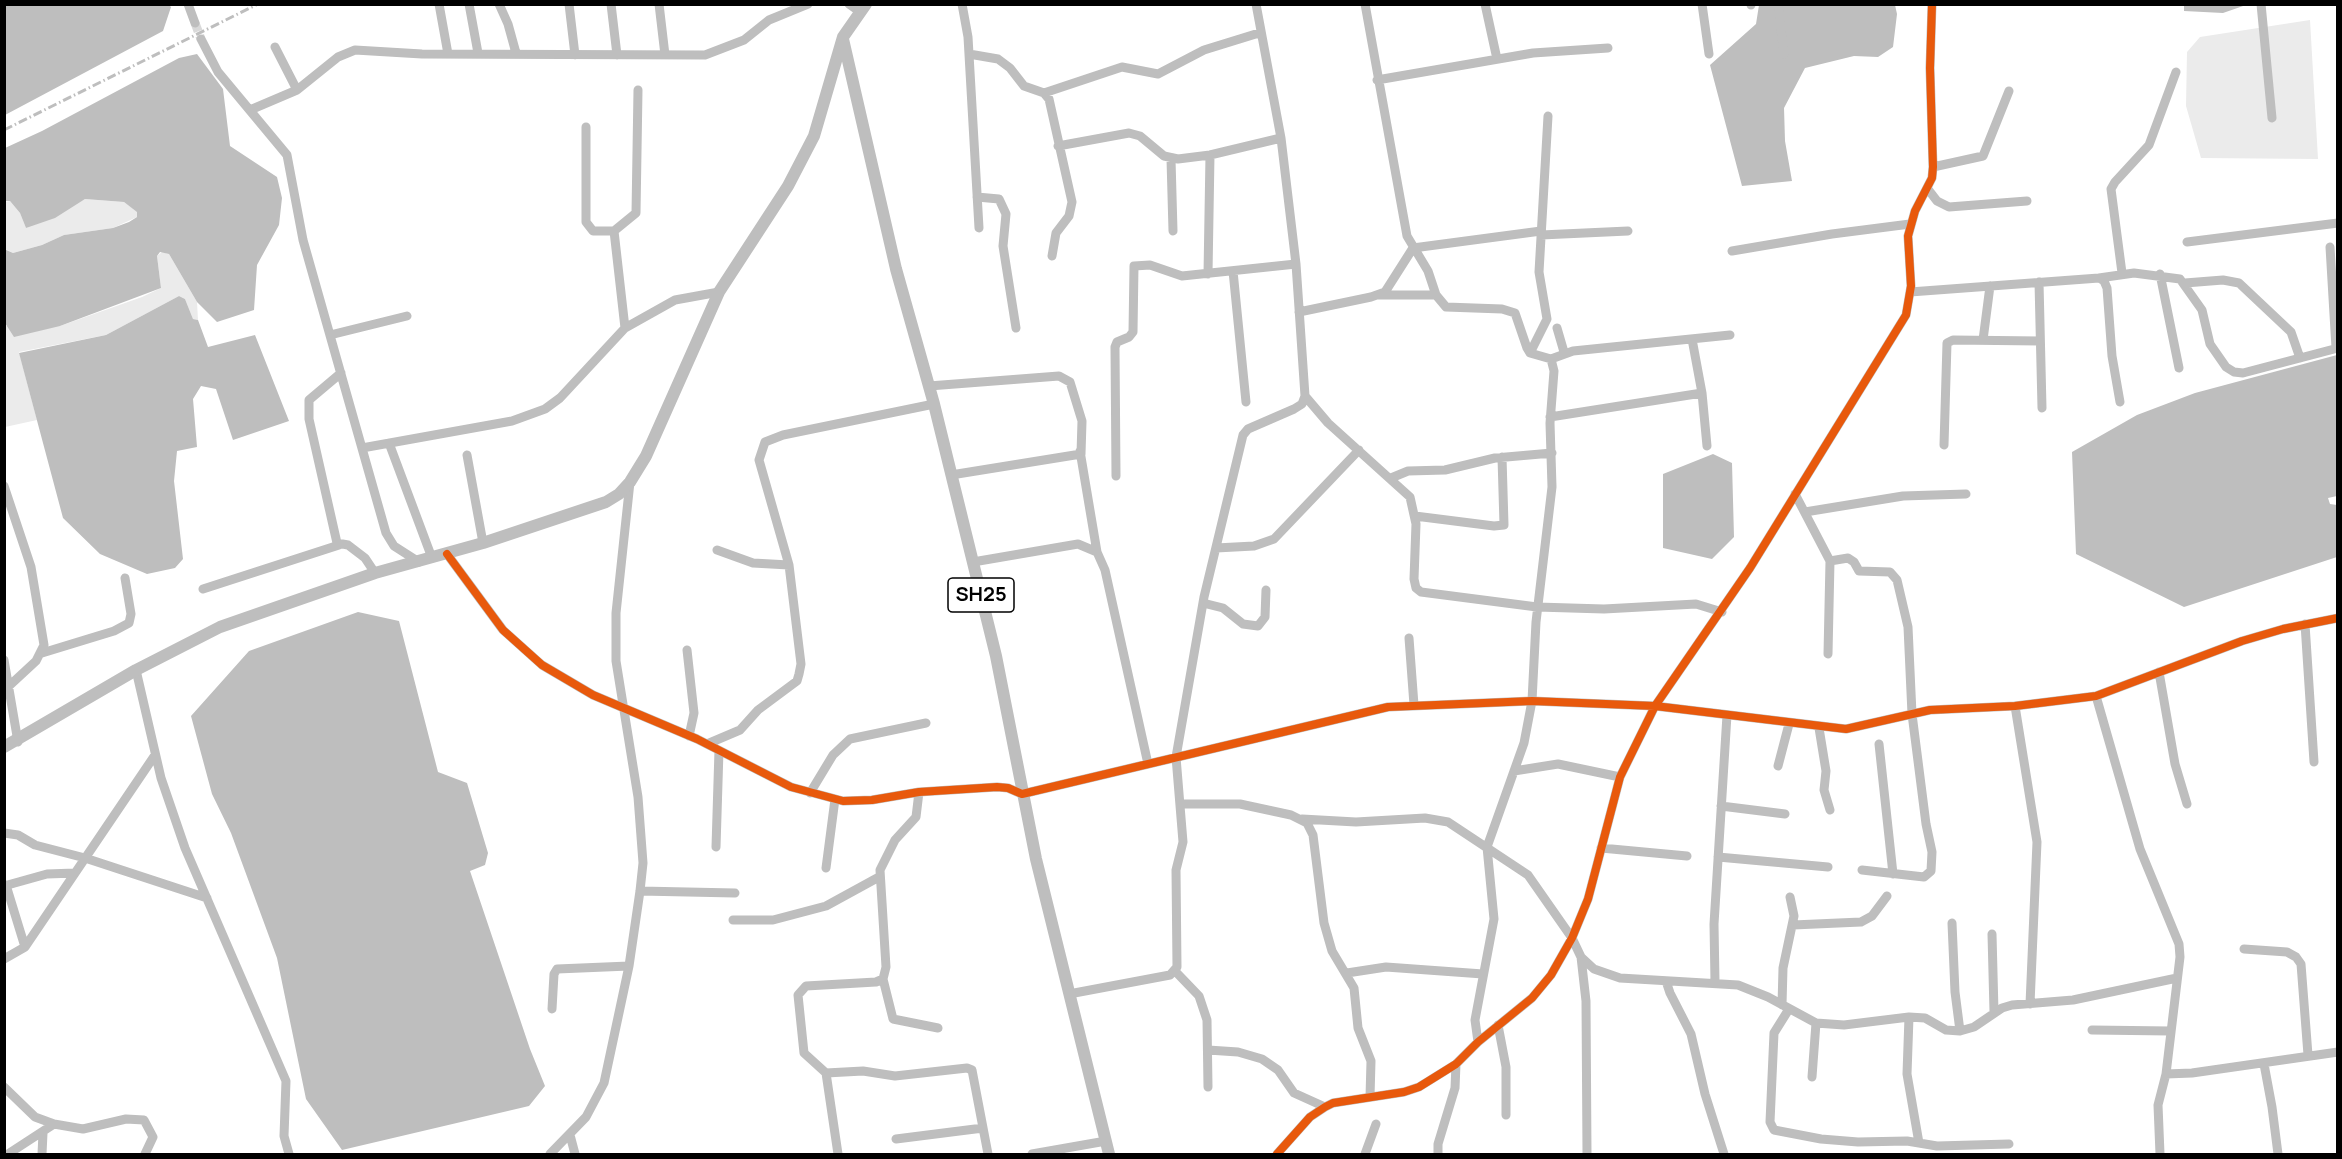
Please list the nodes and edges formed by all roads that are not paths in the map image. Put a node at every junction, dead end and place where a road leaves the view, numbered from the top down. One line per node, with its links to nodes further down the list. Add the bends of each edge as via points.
1 (189, 4): 19 (street)
2 (439, 4): 27 (street)
3 (469, 4): 25 (street)
4 (499, 4): 26 (street)
5 (569, 4): 31 (street)
6 (611, 4): 32 (street)
7 (659, 4): 33 (street)
8 (808, 4): 17 (street)
9 (962, 4): 28 (street)
10 (1256, 4): 20 (street)
11 (1365, 4): 36 (street)
12 (1485, 4): 34 (street)
13 (1702, 4): 29 (street)
14 (1778, 4): 30 (street)
15 (1932, 4): 49 (street)
16 (2261, 4): 43 (street)
17 (796, 6): 33 (street, via 744,40 724,48 705,55)
18 (858, 7): 21 (main road)
19 (195, 23)
20 (1259, 33): 40 (street, via 1204,50 1158,74 1122,67); 45 (street)
21 (843, 37): 74 (main road, via 814,136 788,186); 95 (main road, SH25, via 896,269)
22 (201, 39): 41 (street, via 218,72)
23 (275, 47): 37 (street)
24 (1608, 48): 34 (street)
25 (478, 53): 26 (street); 27 (street)
26 (516, 53): 31 (street)
27 (448, 54): 37 (street, via 355,50 338,57)
28 (969, 54): 40 (street, via 998,59 1024,86); 51 (street)
29 (1709, 54)
30 (1784, 54)
31 (575, 55): 32 (street)
32 (617, 55): 33 (street)
33 (665, 55)
34 (1497, 59): 36 (street)
35 (2176, 72): 67 (street, via 2149,145 2111,189)
36 (1377, 80): 62 (street, via 1407,236)
37 (297, 90): 41 (street)
38 (638, 90): 56 (street, via 636,213)
39 (2009, 91): 49 (street, via 1983,156)
40 (1044, 93): 46 (street, via 1049,99)
41 (250, 110): 83 (street, via 287,155 303,240)
42 (1548, 116): 59 (street)
43 (2272, 118)
44 (586, 128): 56 (street, via 586,222 593,231)
45 (1281, 138): 47 (street); 65 (street)
46 (1058, 146): 48 (street, via 1129,133 1140,136); 64 (street, via 1072,210 1056,233)
47 (1209, 155): 48 (street); 68 (street)
48 (1171, 159): 57 (street)
49 (1933, 167): 50 (street)
50 (1928, 188): 52 (street, via 1937,201 1949,207); 54 (street)
51 (977, 197): 55 (street); 81 (street, via 999,199 1006,214 1003,246)
52 (2027, 201)
53 (2337, 223): 60 (street)
54 (1910, 224): 63 (street); 75 (street)
55 (979, 228)
56 (614, 231): 80 (street)
57 (1173, 231)
58 (1628, 231): 59 (street)
59 (1541, 233): 62 (street); 90 (street, via 1539,279 1546,319)
60 (2187, 243)
61 (2330, 247): 88 (street)
62 (1413, 248): 76 (street, via 1389,286); 77 (street, via 1428,270)
63 (1732, 252)
64 (1053, 256)
65 (1296, 264): 66 (street); 78 (street)
66 (1233, 272): 68 (street); 98 (street)
67 (2122, 273): 69 (street); 70 (street)
68 (1208, 274): 114 (street, via 1176,276 1143,264 1132,269 1132,332 1115,347)
69 (2160, 274): 72 (street); 93 (street)
70 (2098, 278): 71 (street); 99 (street, via 2107,288)
71 (2039, 282): 73 (street); 87 (street)
72 (2185, 282): 91 (street, via 2239,283 2291,332); 91 (street, via 2202,310 2210,344 2226,367 2243,373)
73 (1990, 286): 75 (street); 86 (street)
74 (719, 292): 80 (street, via 675,300); 116 (main road, via 646,456)
75 (1910, 292): 118 (street, via 1906,315 1897,331)
76 (1378, 295): 77 (street); 78 (street)
77 (1436, 295): 90 (street, via 1446,307 1515,313)
78 (1299, 312): 97 (street)
79 (407, 316): 83 (street)
80 (625, 328): 104 (street, via 545,409 512,421)
81 (1016, 328)
82 (1557, 328): 89 (street)
83 (330, 335): 94 (street)
84 (1730, 335): 85 (street)
85 (1692, 339): 89 (street); 96 (street)
86 (1983, 340): 87 (street); 105 (street, via 1947,343)
87 (2040, 341): 101 (street)
88 (2337, 348): 91 (street)
89 (1564, 352): 92 (street)
90 (1530, 353): 92 (street)
91 (2300, 358)
92 (1551, 359): 102 (street, via 1554,371)
93 (2179, 368)
94 (341, 373): 107 (street); 123 (street, via 309,400 308,408)
95 (929, 386): 100 (main road, SH25); 110 (street, via 1059,376 1070,382 1082,422)
96 (1702, 393): 102 (street); 106 (street)
97 (1305, 396): 108 (street); 124 (street, via 1302,404 1243,435)
98 (1246, 402)
99 (2120, 402)
100 (934, 404): 113 (main road, SH25); 131 (street, via 765,442 760,450 760,468)
101 (2042, 408)
102 (1550, 417): 109 (street)
103 (1078, 436): 110 (street)
104 (389, 443): 107 (street); 128 (street)
105 (1944, 445)
106 (1707, 446)
107 (362, 448): 128 (street, via 390,541)
108 (1359, 450): 115 (street); 124 (street, via 1274,539 1254,546)
109 (1552, 453): 112 (street); 137 (street, via 1552,487)
110 (1081, 454): 113 (street); 126 (street)
111 (467, 455): 122 (street)
112 (1502, 458): 115 (street, via 1457,468 1408,471); 121 (street, via 1504,525)
113 (951, 475): 130 (main road, SH25)
114 (1116, 476)
115 (1391, 478): 121 (street, via 1410,497)
116 (630, 482): 122 (main road, via 606,502); 154 (street, via 615,629)
117 (4, 486): 143 (street, via 31,567 44,634)
118 (1796, 494): 120 (street); 138 (street)
119 (1966, 494): 120 (street, via 1903,496)
120 (1805, 512): 129 (street)
121 (1415, 516): 137 (street, via 1414,579 1421,592)
122 (483, 543): 127 (main road)
123 (339, 545): 132 (street, via 348,545 359,553); 134 (street)
124 (1216, 548): 136 (street)
125 (717, 550): 131 (street, via 753,563)
126 (1097, 552): 130 (street, via 1078,544); 169 (street, via 1105,570)
127 (447, 554): 128 (main road); 154 (street, via 522,650 558,675)
128 (425, 560): 132 (main road)
129 (1830, 561): 144 (street); 155 (street, via 1848,558 1859,572 1890,572 1897,580 1908,627)
130 (973, 562): 175 (main road, SH25, via 996,656)
131 (789, 565): 162 (street, via 801,664 797,681 758,710 740,730)
132 (375, 573): 146 (main road, via 220,627)
133 (125, 578): 143 (street, via 129,622 114,631)
134 (203, 589)
135 (1266, 590): 136 (street, via 1265,617 1258,626 1243,624 1223,608)
136 (1203, 603): 167 (street)
137 (1537, 607): 138 (street, via 1604,609 1696,604); 150 (street)
138 (1722, 612): 152 (street)
139 (2337, 618): 140 (street)
140 (2305, 624): 147 (street, via 2242,641); 168 (street)
141 (1409, 638): 151 (street)
142 (687, 650): 160 (street, via 694,713)
143 (42, 653): 148 (street)
144 (1828, 654)
145 (4, 660): 148 (street)
146 (136, 670): 161 (main road); 166 (street)
147 (2159, 672): 149 (street); 178 (street, via 2175,764)
148 (9, 686): 161 (street)
149 (2096, 696): 153 (street); 215 (street, via 2140,849 2179,944)
150 (1532, 701): 151 (street); 152 (street); 171 (street)
151 (1414, 705): 167 (street, via 1369,710)
152 (1654, 706): 156 (street); 172 (street)
153 (2015, 706): 155 (street); 220 (street, via 2037,842)
154 (622, 707): 160 (street); 197 (street, via 638,797 643,863)
155 (1912, 714): 159 (street, via 1856,728); 194 (street, via 1931,871 1924,877)
156 (1727, 715): 158 (street); 179 (street)
157 (926, 723): 174 (street, via 850,739 833,755)
158 (1789, 724): 159 (street); 170 (street)
159 (1820, 728): 180 (street, via 1826,771 1824,789)
160 (689, 736): 162 (street)
161 (18, 741): 164 (main road)
162 (707, 744): 165 (street)
163 (1879, 744): 194 (street)
164 (4, 747)
165 (718, 750): 174 (street); 184 (street)
166 (155, 755): 189 (street); 201 (street, via 169,804)
167 (1176, 757): 169 (street); 177 (street)
168 (2314, 762)
169 (1148, 764): 175 (street)
170 (1778, 766)
171 (1514, 771): 172 (street, via 1558,764); 185 (street)
172 (1620, 777): 186 (street)
173 (919, 792): 175 (street, via 997,787); 176 (street, via 857,801); 195 (street, via 916,817 895,840)
174 (810, 793): 176 (street)
175 (1022, 794): 219 (main road, SH25)
176 (835, 799): 191 (street)
177 (1180, 804): 182 (street, via 1230,803); 212 (street, via 1183,842 1176,870 1179,956)
178 (2187, 804)
179 (1721, 806): 181 (street); 188 (street)
180 (1830, 810)
181 (1785, 813)
182 (1302, 819): 185 (street, via 1438,819); 213 (street, via 1313,834 1328,937)
183 (4, 832): 189 (street, via 35,845)
184 (716, 847)
185 (1487, 847): 206 (street, via 1528,875); 214 (street, via 1494,919)
186 (1601, 848): 187 (street); 206 (street, via 1588,899)
187 (1687, 856)
188 (1718, 857): 190 (street); 218 (street)
189 (86, 858): 193 (street); 201 (street)
190 (1828, 867)
191 (826, 868)
192 (1862, 870): 194 (street)
193 (75, 873): 196 (street, via 47,874); 207 (street)
194 (1893, 874)
195 (879, 877): 202 (street, via 826,906 773,920); 216 (street, via 886,967)
196 (5, 886): 207 (street)
197 (640, 891): 198 (street); 211 (street)
198 (735, 893)
199 (1887, 896): 204 (street, via 1861,922)
200 (1790, 897): 204 (street)
201 (207, 898): 259 (street, via 286,1081 284,1136)
202 (733, 920)
203 (1952, 923): 229 (street)
204 (1793, 925): 221 (street, via 1783,968)
205 (1992, 934): 223 (street)
206 (1572, 938): 209 (street); 226 (street, via 1545,984)
207 (25, 947): 210 (street)
208 (2244, 949): 234 (street, via 2287,952 2301,964)
209 (1581, 957): 217 (street, via 1605,974); 269 (street, via 1586,1001)
210 (4, 959)
211 (629, 966): 222 (street, via 557,969); 249 (street, via 604,1083 586,1117)
212 (1175, 971): 219 (street); 232 (street, via 1193,988 1203,1007)
213 (1347, 973): 214 (street, via 1386,967); 242 (street, via 1354,988 1360,1034 1371,1061)
214 (1483, 974): 231 (street, via 1475,1020)
215 (2177, 978): 220 (street, via 2073,1000); 230 (street)
216 (883, 979): 227 (street, via 892,1019); 237 (street, via 801,989 798,995 804,1053)
217 (1666, 981): 218 (street); 270 (street, via 1691,1034)
218 (1715, 982): 221 (street, via 1738,985)
219 (1070, 994): 251 (main road, SH25)
220 (2030, 1004): 223 (street)
221 (1785, 1007): 225 (street); 252 (street, via 1773,1033 1770,1122 1774,1130 1821,1139)
222 (552, 1009)
223 (1994, 1012): 229 (street, via 1974,1027)
224 (1909, 1017): 225 (street, via 1844,1025); 229 (street, via 1925,1018 1946,1030); 252 (street, via 1907,1074)
225 (1816, 1023): 239 (street)
226 (1498, 1025): 231 (street); 244 (street, via 1506,1066)
227 (938, 1028)
228 (2092, 1030): 230 (street)
229 (1960, 1031)
230 (2170, 1031): 238 (street)
231 (1478, 1042): 235 (street)
232 (1208, 1050): 241 (street); 243 (street, via 1262,1059 1278,1070 1294,1093)
233 (2337, 1052): 234 (street)
234 (2308, 1055): 236 (street)
235 (1456, 1064): 242 (street, via 1419,1087); 268 (street, via 1455,1088)
236 (2264, 1064): 238 (street); 272 (street)
237 (826, 1073): 247 (street, via 863,1071 895,1076 967,1068 974,1076); 262 (street)
238 (2166, 1074): 271 (street, via 2158,1105)
239 (1812, 1077)
240 (4, 1087): 245 (street, via 35,1117)
241 (1208, 1087)
242 (1370, 1097): 243 (street)
243 (1325, 1107): 266 (street, via 1310,1117)
244 (1506, 1115)
245 (54, 1124): 248 (street); 258 (street, via 83,1129 126,1119 144,1120 153,1137)
246 (1376, 1124): 267 (street)
247 (983, 1128): 250 (street); 263 (street)
248 (43, 1133): 256 (street); 257 (street)
249 (570, 1135): 260 (street); 261 (street)
250 (896, 1139)
251 (1106, 1141): 255 (street); 265 (main road, SH25)
252 (1919, 1143): 254 (street)
253 (2009, 1144): 254 (street)
254 (1936, 1150)
255 (1052, 1153): 264 (street)
256 (8, 1155)
257 (42, 1155)
258 (145, 1155)
259 (289, 1155)
260 (550, 1155)
261 (575, 1155)
262 (838, 1155)
263 (988, 1155)
264 (1032, 1155)
265 (1109, 1155)
266 (1277, 1155)
267 (1365, 1155)
268 (1438, 1155)
269 (1587, 1155)
270 (1724, 1155)
271 (2160, 1155)
272 (2278, 1155)

